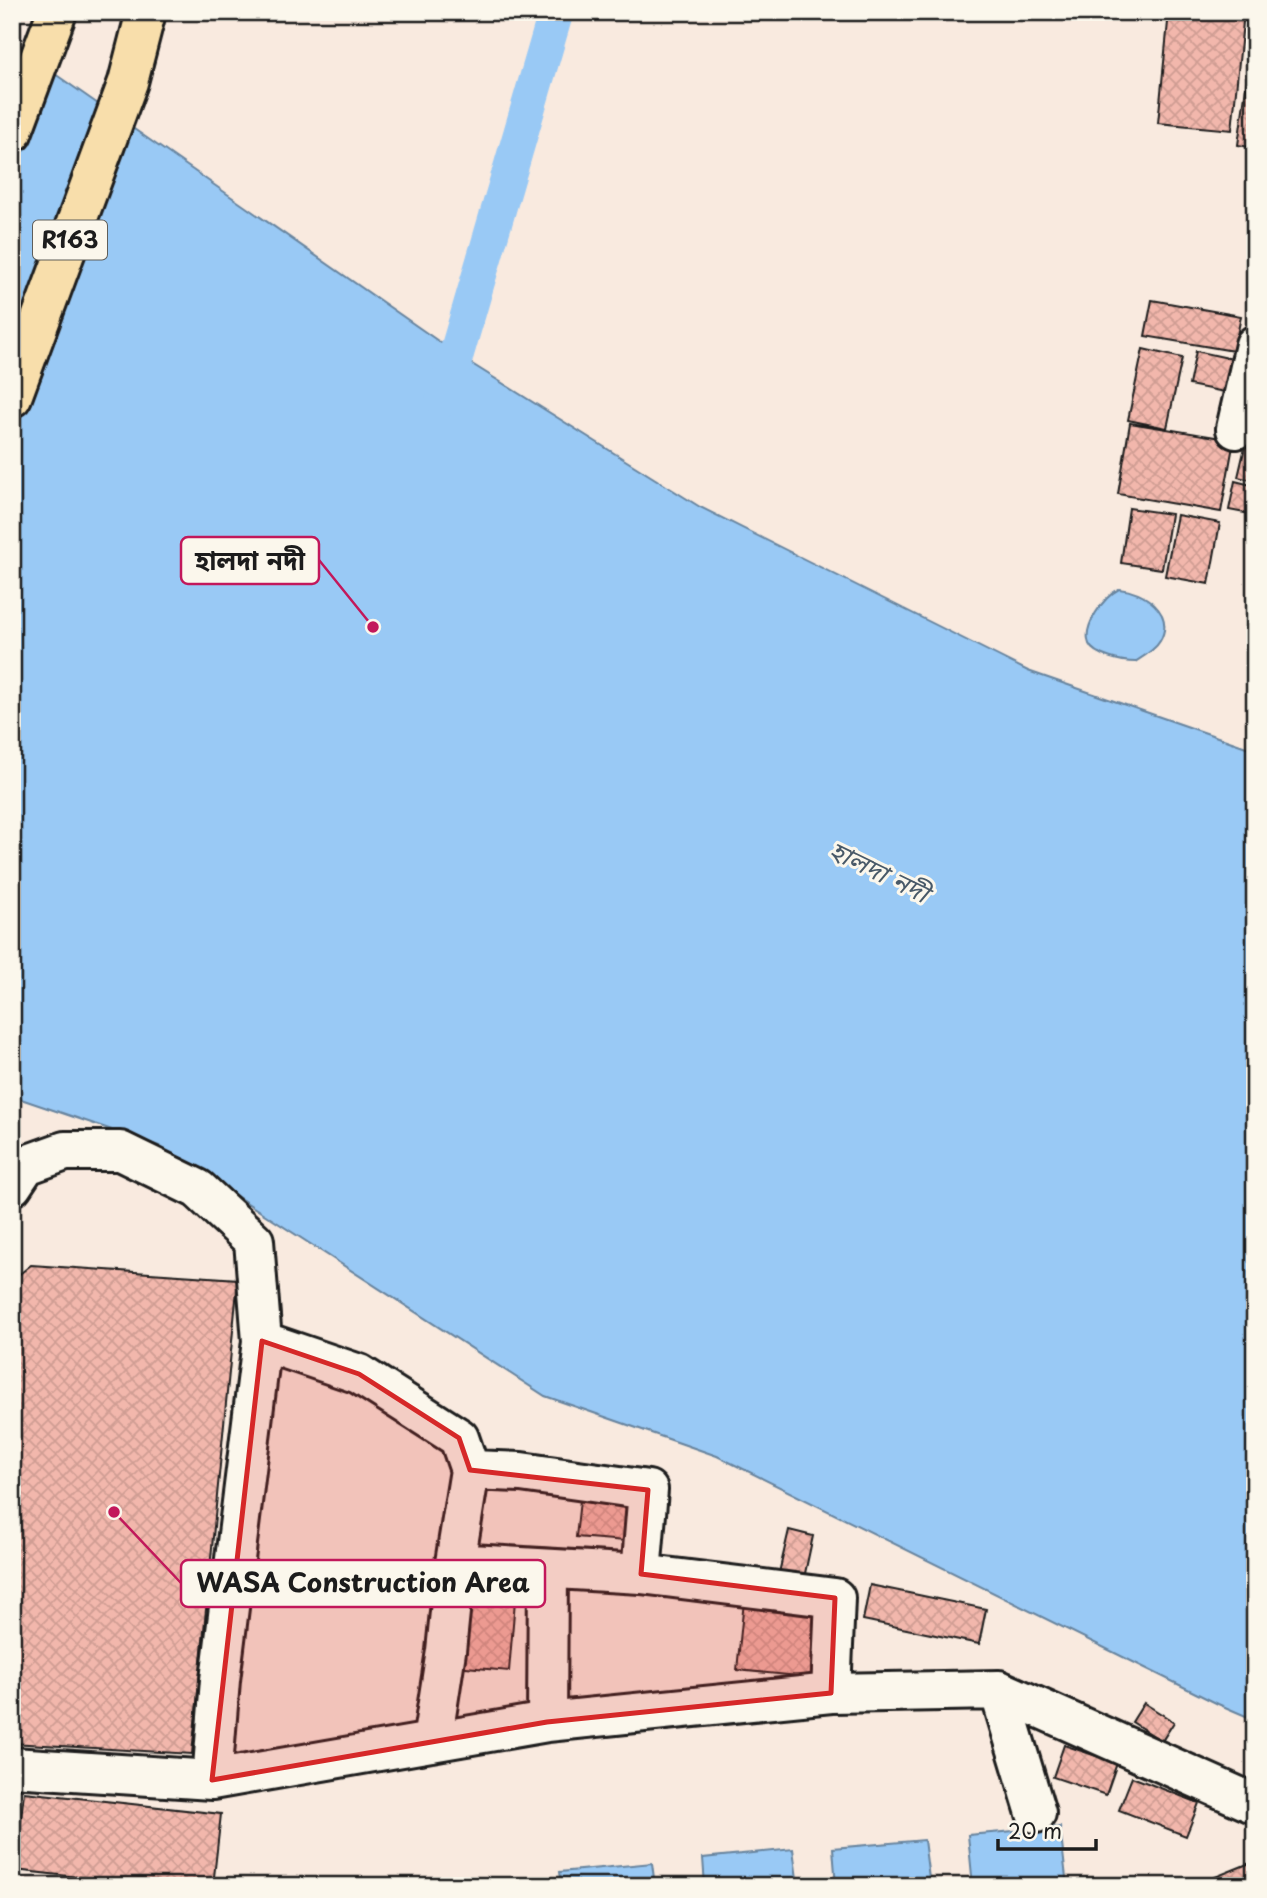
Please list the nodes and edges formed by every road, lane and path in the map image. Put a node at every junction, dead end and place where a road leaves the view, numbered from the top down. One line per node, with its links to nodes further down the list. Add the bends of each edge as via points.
1 (57, 12): 3 (main road)
2 (146, 12): 5 (main road, R163, via 128,82)
3 (12, 132)
4 (1255, 345): 6 (street)
5 (12, 397)
6 (1236, 429)
7 (12, 1186): 8 (street, via 26,1165 65,1151 120,1151 198,1189 254,1241)
8 (262, 1341): 9 (street, via 359,1374 459,1438); 18 (street)
9 (470, 1470): 10 (street); 12 (street, via 521,1472 648,1490)
10 (455, 1563): 11 (street); 16 (street)
11 (548, 1570): 12 (street); 15 (street)
12 (641, 1574): 14 (street, via 835,1598)
13 (999, 1690): 14 (street); 19 (street); 20 (street)
14 (831, 1693): 15 (street)
15 (547, 1722): 16 (street)
16 (432, 1742): 18 (street)
17 (12, 1767): 18 (street)
18 (212, 1780)
19 (1255, 1804)
20 (1035, 1813)

